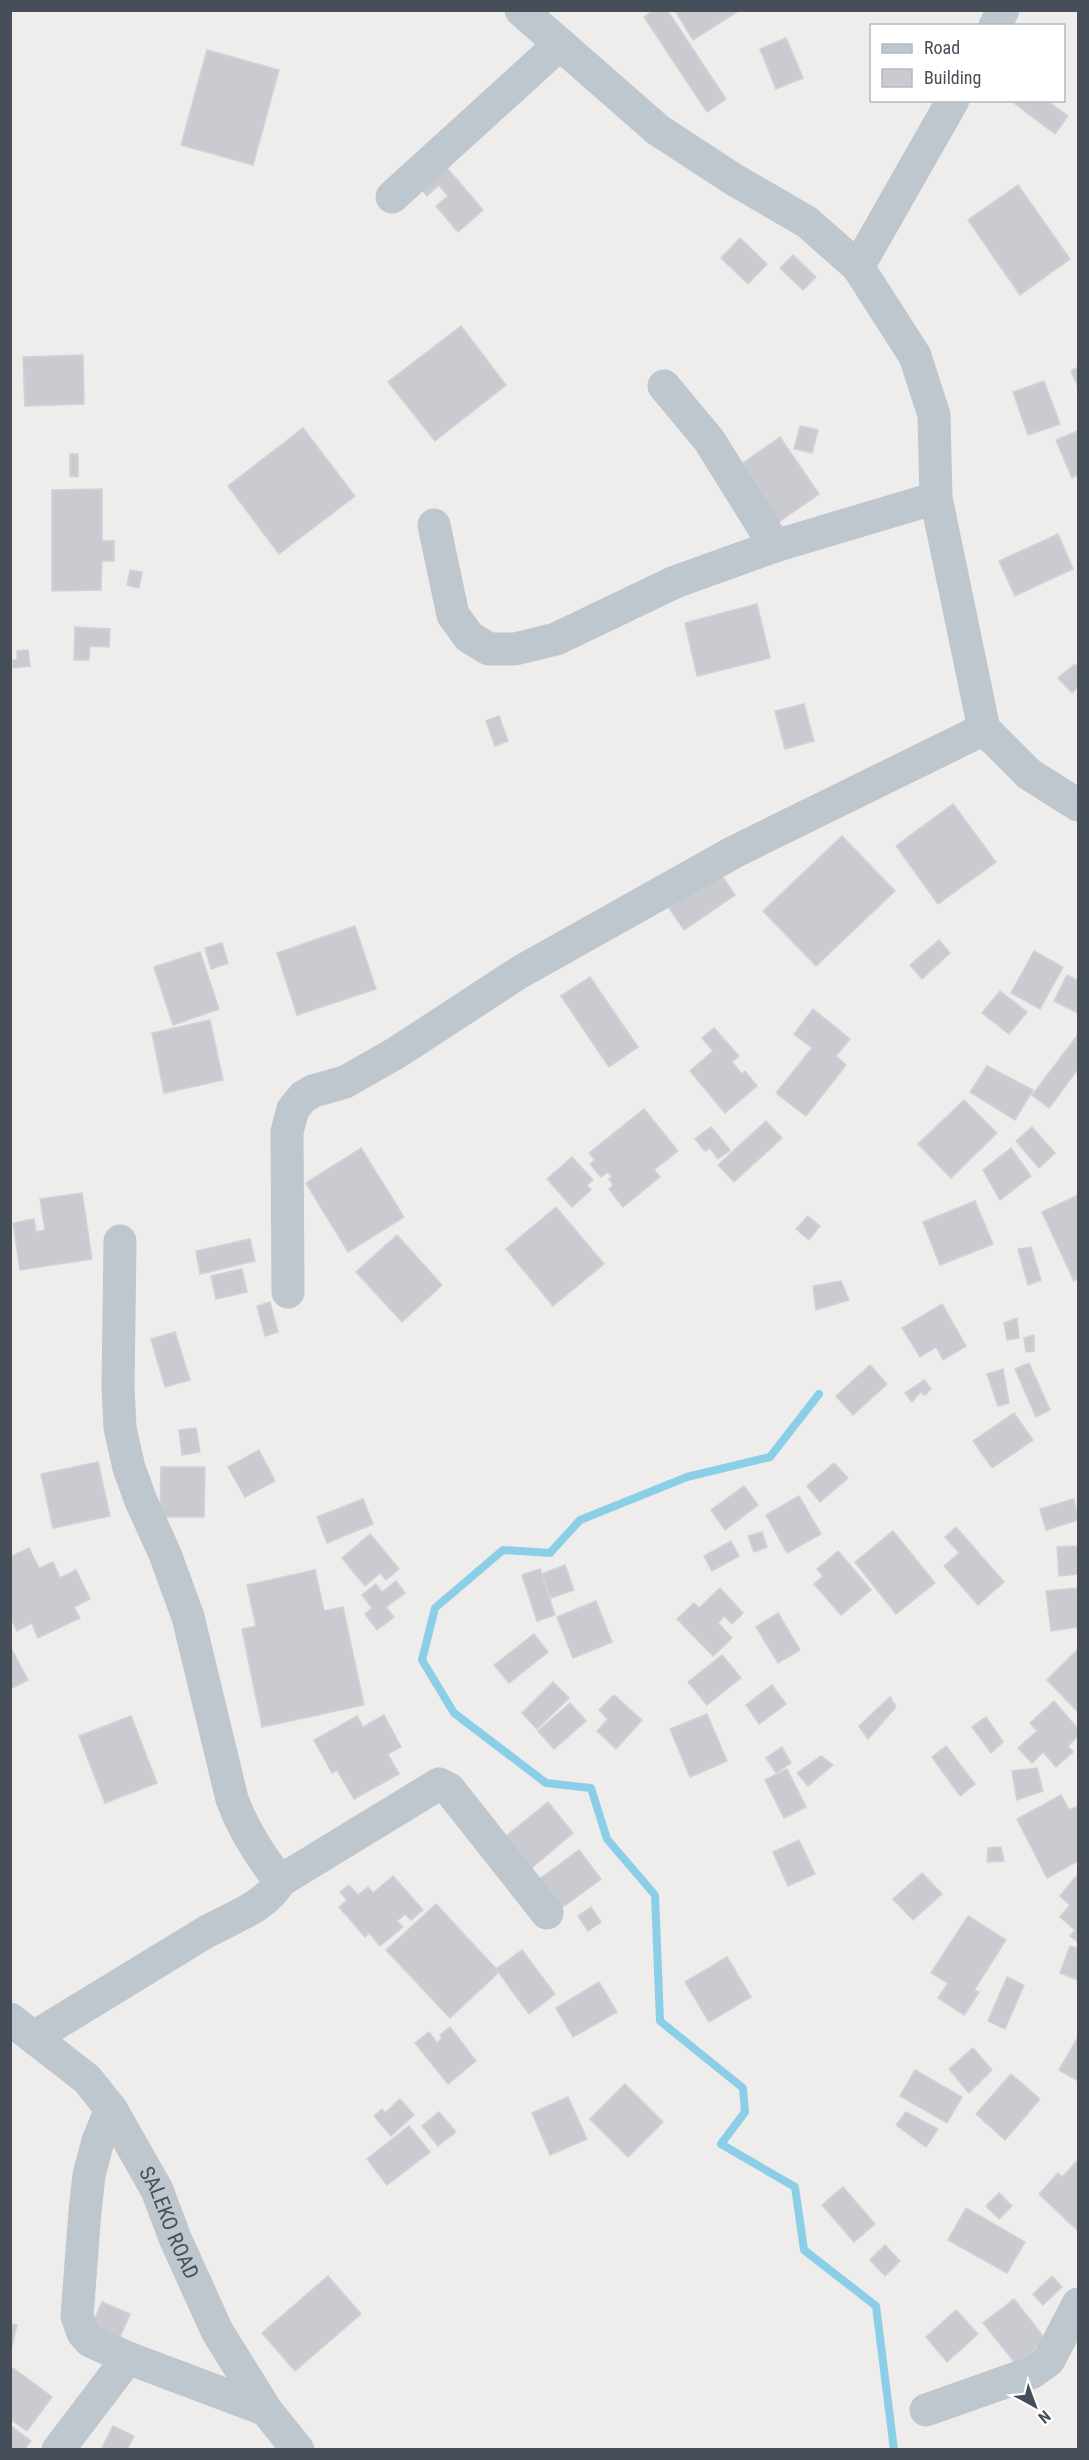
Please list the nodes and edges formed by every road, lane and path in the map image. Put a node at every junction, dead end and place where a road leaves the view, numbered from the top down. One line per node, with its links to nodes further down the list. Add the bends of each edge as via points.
1 (521, 10): 4 (street)
2 (1003, 10): 3 (street)
3 (996, 24)
4 (560, 44): 6 (street); 7 (street, via 658,130 807,222)
5 (953, 102): 7 (street)
6 (392, 197)
7 (858, 267): 9 (street, via 915,356 933,415)
8 (664, 386): 11 (street, via 709,440)
9 (936, 498): 11 (street); 12 (street)
10 (434, 525): 11 (street, via 453,615 469,637 489,649 556,639 675,582)
11 (775, 546)
12 (984, 729): 13 (street, via 1029,774); 15 (street, via 734,852 520,972 345,1082 303,1097 293,1109 287,1131)
13 (1078, 805)
14 (120, 1241): 16 (street, via 118,1388 120,1428 129,1468 188,1617 239,1821)
15 (288, 1292)
16 (280, 1881): 17 (street, via 439,1784 449,1789); 18 (street, via 264,1901)
17 (547, 1913)
18 (22, 2028): 19 (street, SALEKO ROAD, via 87,2079)
19 (111, 2109): 21 (street, via 89,2175 77,2316 90,2341); 22 (street, SALEKO ROAD, via 157,2190 217,2331)
20 (1078, 2304): 23 (street, via 1060,2343 1040,2367)
21 (128, 2358): 22 (street); 24 (street)
22 (266, 2410): 25 (street, SALEKO ROAD)
23 (926, 2410)
24 (58, 2450)
25 (298, 2450)

